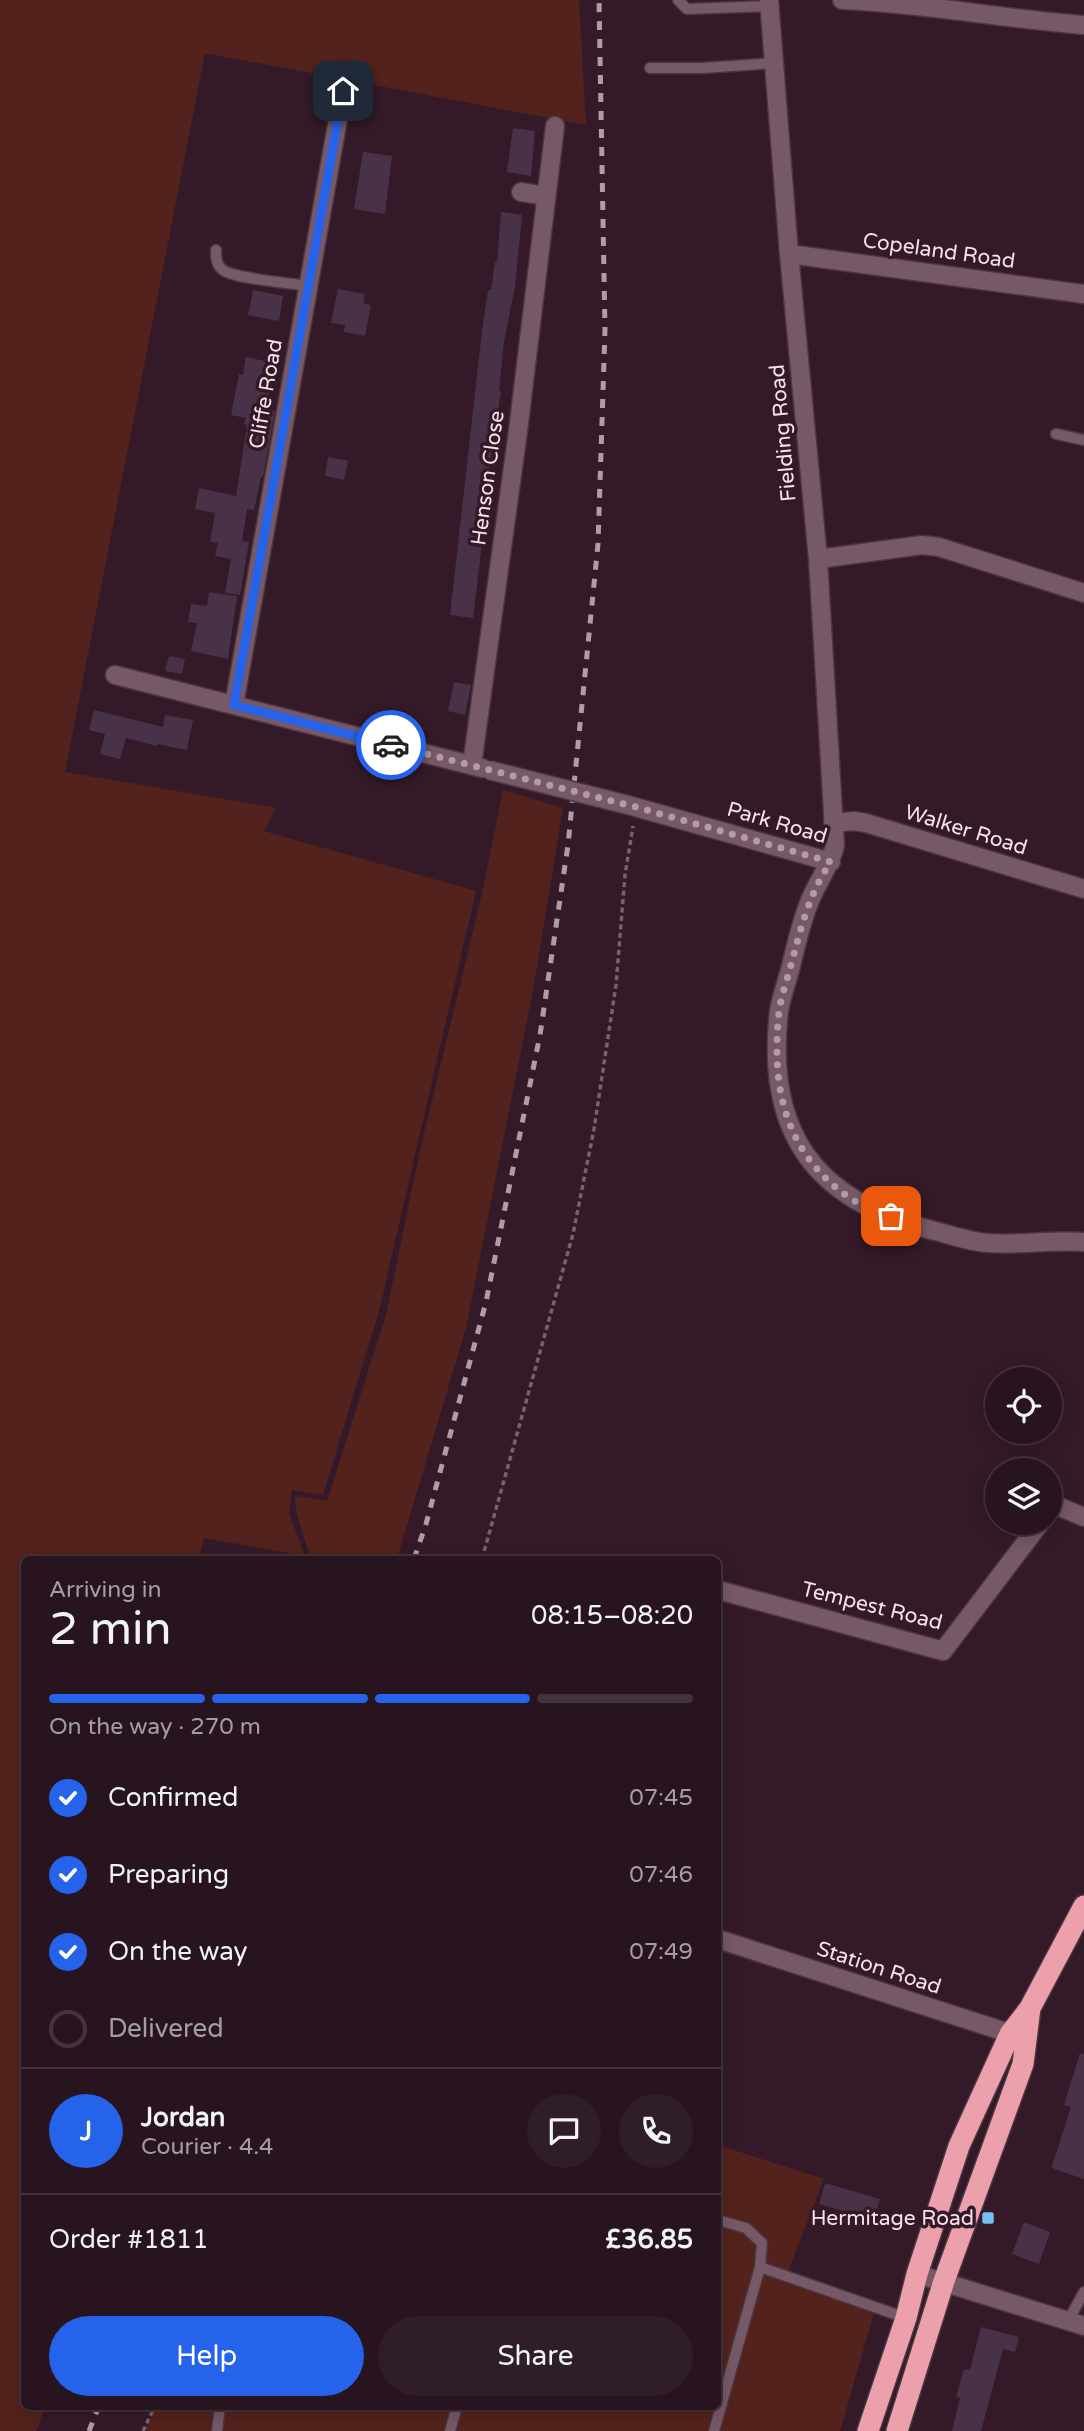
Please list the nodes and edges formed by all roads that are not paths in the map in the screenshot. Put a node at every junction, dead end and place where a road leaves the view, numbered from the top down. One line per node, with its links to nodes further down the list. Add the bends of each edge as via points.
1 (678, 0): 3 (lane, via 687,9)
2 (842, 0): 4 (street)
3 (770, 3): 5 (street, Fielding Road)
4 (1084, 25)
5 (774, 63): 6 (lane); 12 (street, Fielding Road)
6 (650, 68)
7 (343, 91): 13 (street, Cliffe Road)
8 (555, 125): 10 (street, Henson Close)
9 (521, 192): 10 (street)
10 (546, 196): 21 (street, Henson Close)
11 (216, 250): 13 (lane, via 216,261 223,270)
12 (789, 254): 14 (street, Copeland Road); 17 (street, Fielding Road)
13 (308, 286): 20 (street, Cliffe Road)
14 (1084, 294)
15 (1056, 434): 16 (lane)
16 (1084, 440)
17 (818, 559): 18 (street, via 922,545 939,547); 22 (street, Fielding Road)
18 (1084, 593)
19 (115, 675): 20 (street, Park Road)
20 (234, 705): 21 (street, Park Road)
21 (481, 768): 23 (street, Park Road, bridge)
22 (833, 823): 23 (street, Fielding Road); 24 (street, Walker Road, via 866,823)
23 (831, 862): 25 (street, Park Road, via 805,912 779,1010 776,1069 793,1137 817,1169 848,1198 912,1225 986,1243)
24 (1084, 889)
25 (1084, 1242)
26 (1062, 1507): 27 (street)
27 (1084, 1517)
28 (1031, 1535): 29 (street, Tempest Road, via 943,1651)
29 (721, 1591)
30 (1084, 1906): 32 (highway)
31 (721, 1940): 32 (street, Station Road)
32 (1019, 2036): 35 (highway, via 960,2146); 36 (highway, via 1023,2064)
33 (721, 2221): 34 (lane, via 746,2228 762,2243)
34 (760, 2267): 38 (lane); 40 (lane)
35 (917, 2274): 36 (street); 38 (highway)
36 (944, 2281): 39 (street); 48 (highway)
37 (1084, 2292): 39 (lane)
38 (906, 2318): 47 (highway)
39 (1076, 2323)
40 (721, 2406)
41 (220, 2410): 44 (lane)
42 (456, 2410): 45 (lane)
43 (720, 2410): 46 (lane)
44 (217, 2431)
45 (450, 2431)
46 (714, 2431)
47 (868, 2431)
48 (897, 2431)

